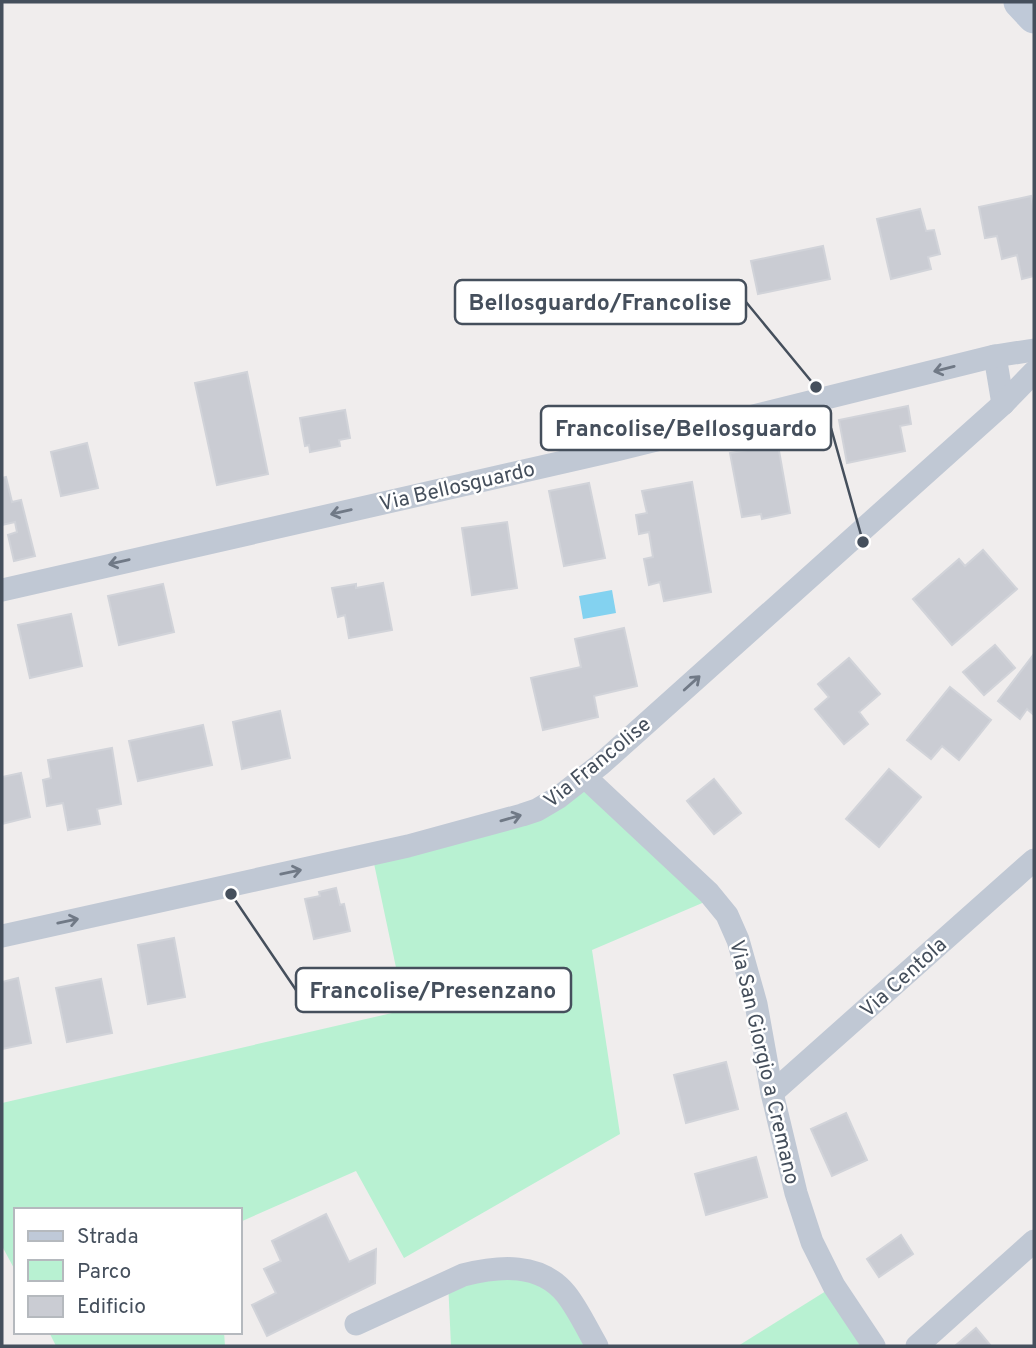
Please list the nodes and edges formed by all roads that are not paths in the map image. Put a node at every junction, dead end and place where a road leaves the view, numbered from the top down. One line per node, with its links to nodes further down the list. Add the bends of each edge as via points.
1 (1020, 2): 2 (main road)
2 (1034, 17)
3 (1034, 350): 4 (street, Via Bellosguardo)
4 (995, 356): 6 (street); 7 (street, Via Bellosguardo, one-way to 7, via 617,450)
5 (1034, 372): 6 (street, Via Francolise)
6 (1003, 404): 8 (street, Via Francolise, one-way to 6)
7 (2, 590)
8 (585, 777): 10 (street, Via Francolise, one-way to 8, via 421,843 537,810); 11 (street, Via San Giorgio a Cremano, via 727,915 756,1004)
9 (1034, 860): 11 (street, Via Centola)
10 (2, 936)
11 (772, 1093): 15 (street, Via San Giorgio a Cremano, via 812,1242)
12 (1034, 1241): 16 (street)
13 (356, 1324): 14 (street, via 463,1275 513,1268 545,1276 558,1285)
14 (597, 1346)
15 (874, 1346)
16 (917, 1346)

